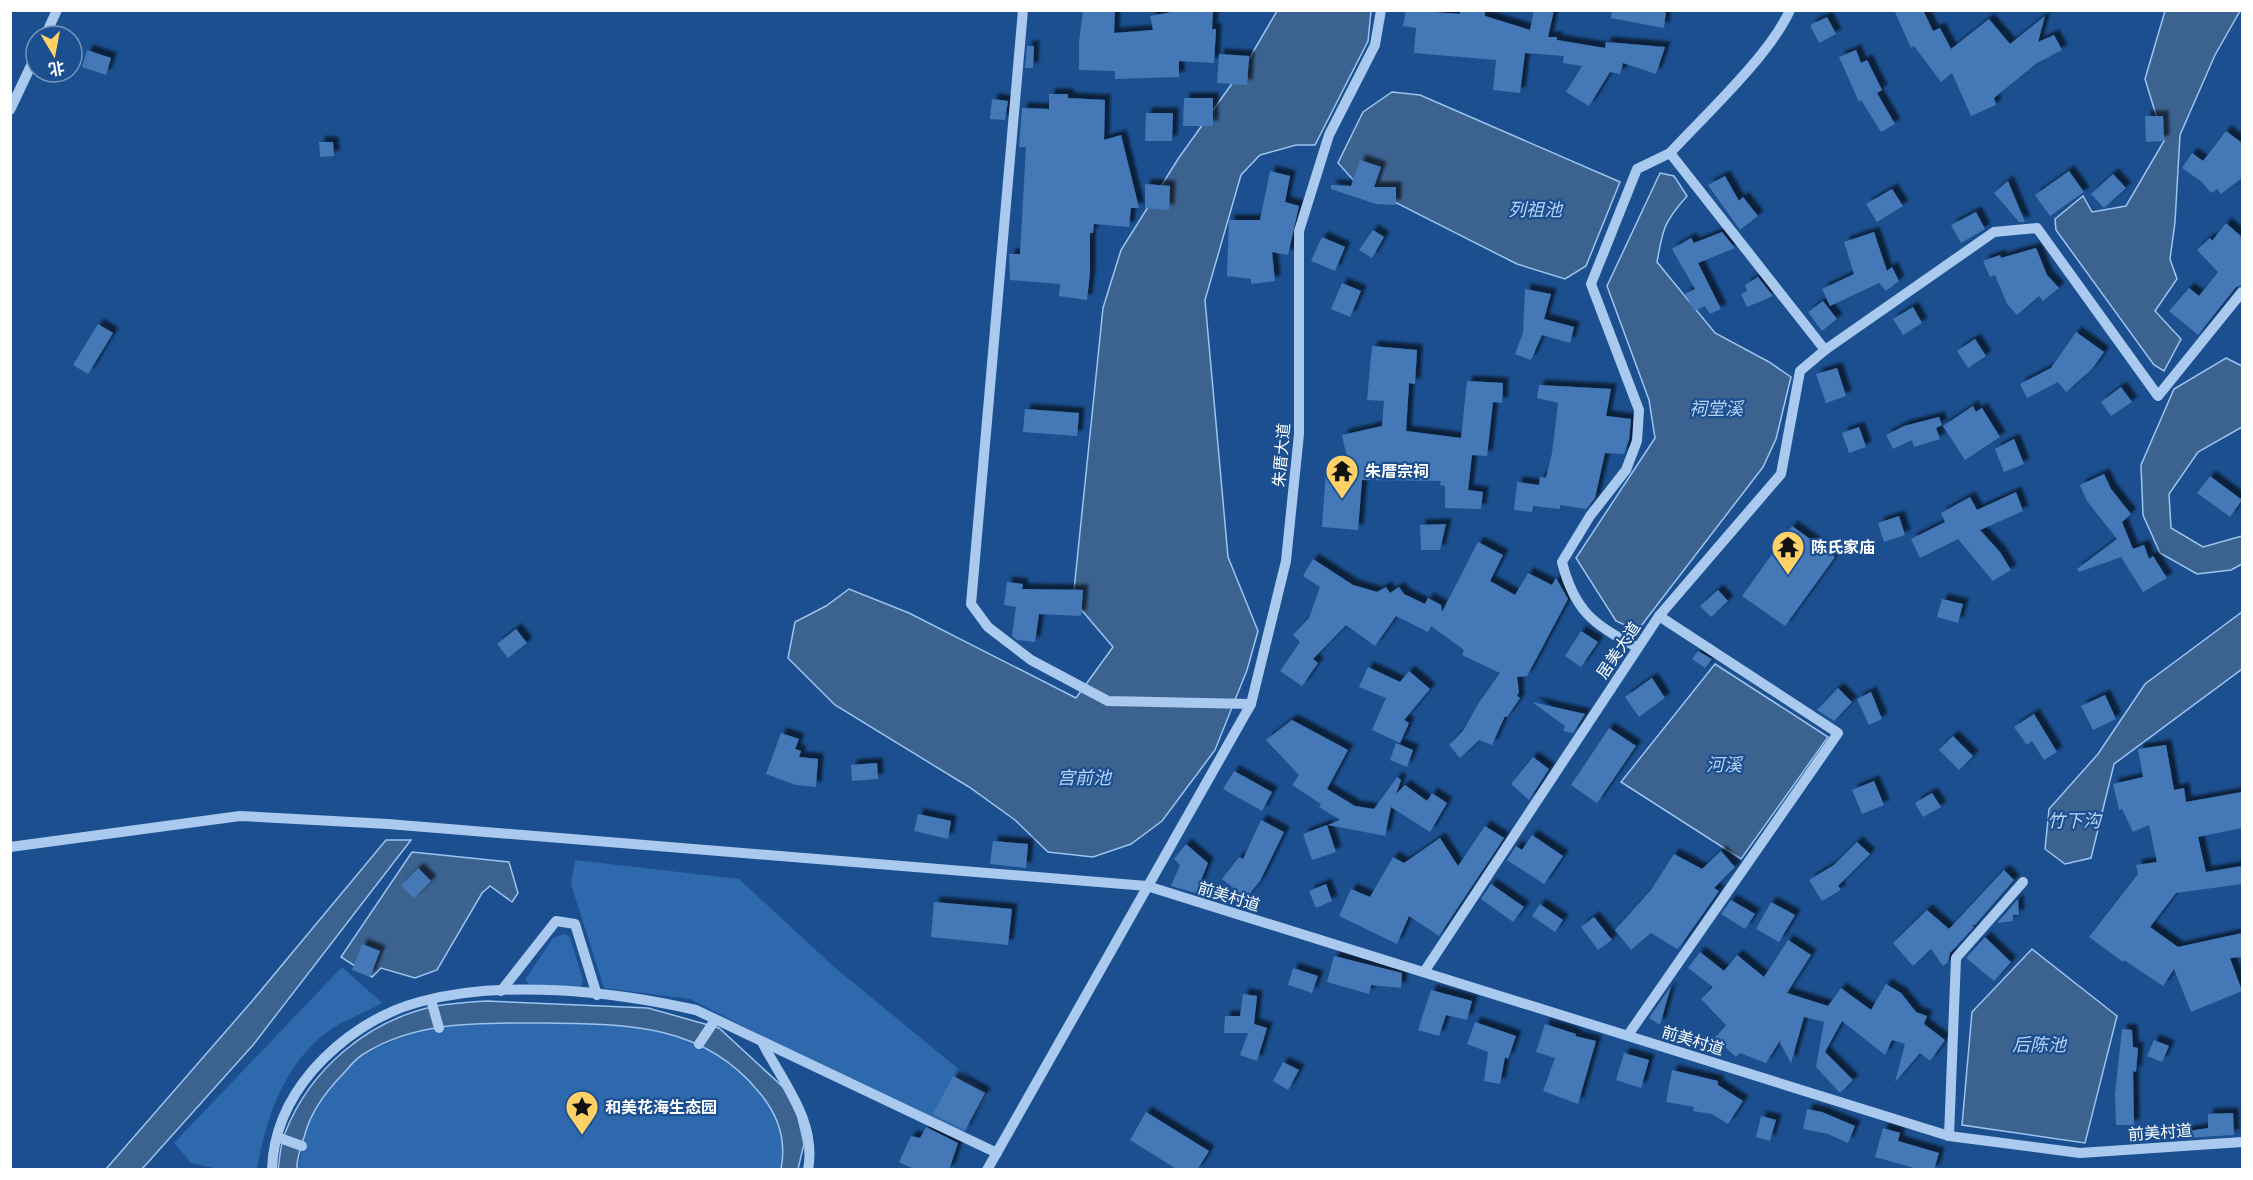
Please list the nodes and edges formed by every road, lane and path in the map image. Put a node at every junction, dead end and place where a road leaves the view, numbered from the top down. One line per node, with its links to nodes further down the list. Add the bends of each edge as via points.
1 (57, 10): 5 (street)
2 (1023, 10): 13 (street, via 971,604 988,627 1031,660 1108,701)
3 (1381, 10): 13 (street, 朱厝大道, via 1375,45 1329,135 1299,231 1299,435 1286,561)
4 (1790, 10): 8 (street, via 1751,64)
5 (51, 24)
6 (24, 80): 7 (street)
7 (10, 110)
8 (1670, 153): 10 (street); 12 (street, via 1637,169 1591,284 1639,410 1636,441 1626,470 1590,516 1562,562 1568,588 1589,616 1603,631)
9 (2242, 292): 10 (street, 居美大道, via 2158,396 2037,228 1994,232)
10 (1825, 350): 11 (street, 居美大道, via 1800,371 1781,474)
11 (1659, 616): 12 (street, 居美大道); 23 (street, via 1838,733)
12 (1637, 647): 17 (street, 居美大道)
13 (1251, 704): 16 (street, 朱厝大道)
14 (10, 847): 16 (street, 前美村道, via 240,816 388,824)
15 (2023, 882): 26 (street, via 1956,958)
16 (1147, 886): 17 (street, 前美村道); 30 (street, 朱厝大道)
17 (1424, 972): 23 (street, 前美村道)
18 (501, 991): 19 (street); 19 (street, via 556,921 575,924); 20 (street)
19 (597, 995): 21 (street, via 649,999 696,1010)
20 (431, 1000): 22 (street); 27 (street, via 417,1002 370,1023 331,1050 284,1110)
21 (715, 1020): 24 (street); 25 (street)
22 (439, 1028)
23 (1628, 1035): 26 (street, 前美村道)
24 (699, 1044)
25 (763, 1044): 30 (street); 32 (street, via 799,1106 808,1130)
26 (1949, 1136): 28 (street, 前美村道, via 2080,1152)
27 (277, 1137): 29 (street); 31 (street)
28 (2242, 1142)
29 (302, 1146)
30 (997, 1153): 33 (street, 朱厝大道)
31 (272, 1170)
32 (808, 1170)
33 (987, 1170)

